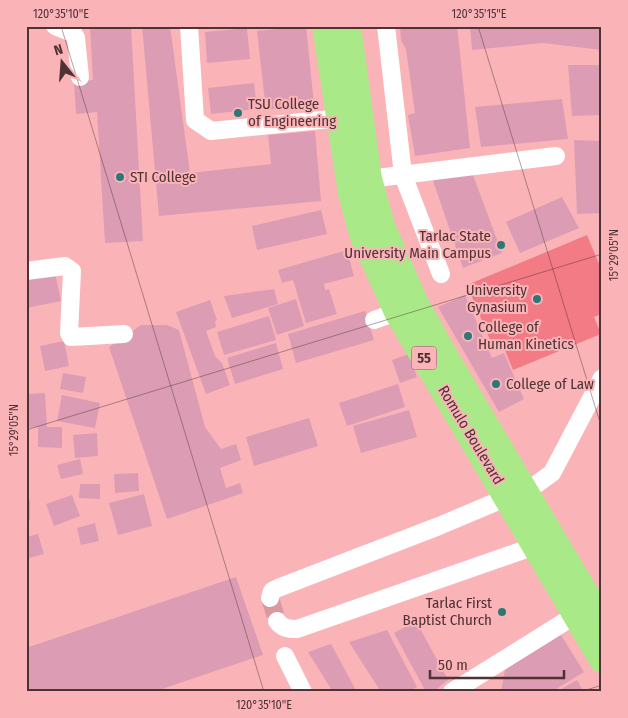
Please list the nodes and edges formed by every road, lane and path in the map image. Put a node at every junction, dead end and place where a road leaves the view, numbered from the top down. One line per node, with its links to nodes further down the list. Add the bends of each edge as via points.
1 (55, 26): 6 (street, via 73,33 76,38)
2 (189, 26): 7 (street, via 195,120 211,131)
3 (325, 26): 7 (highway, Romulo Boulevard / 55)
4 (348, 26): 10 (highway, Romulo Boulevard / 55)
5 (386, 26): 9 (street)
6 (80, 77)
7 (341, 118): 15 (highway, Romulo Boulevard / 55, via 351,193 385,316)
8 (556, 156): 9 (street)
9 (403, 174): 10 (street); 12 (street)
10 (369, 179): 15 (highway, Romulo Boulevard / 55, via 382,226 415,302)
11 (26, 271): 13 (street, via 65,266 72,270 69,333 72,337)
12 (441, 274)
13 (124, 334)
14 (602, 378): 15 (street, via 552,473)
15 (516, 493): 16 (highway, Romulo Boulevard / 55); 17 (street, via 278,588 272,591); 18 (highway, Romulo Boulevard / 55)
16 (535, 546): 18 (highway, Romulo Boulevard / 55); 19 (street, via 297,629 280,626)
17 (270, 598)
18 (590, 613): 21 (highway, Romulo Boulevard / 55); 23 (street)
19 (277, 621)
20 (285, 656): 22 (street)
21 (602, 660)
22 (302, 692)
23 (452, 692)

